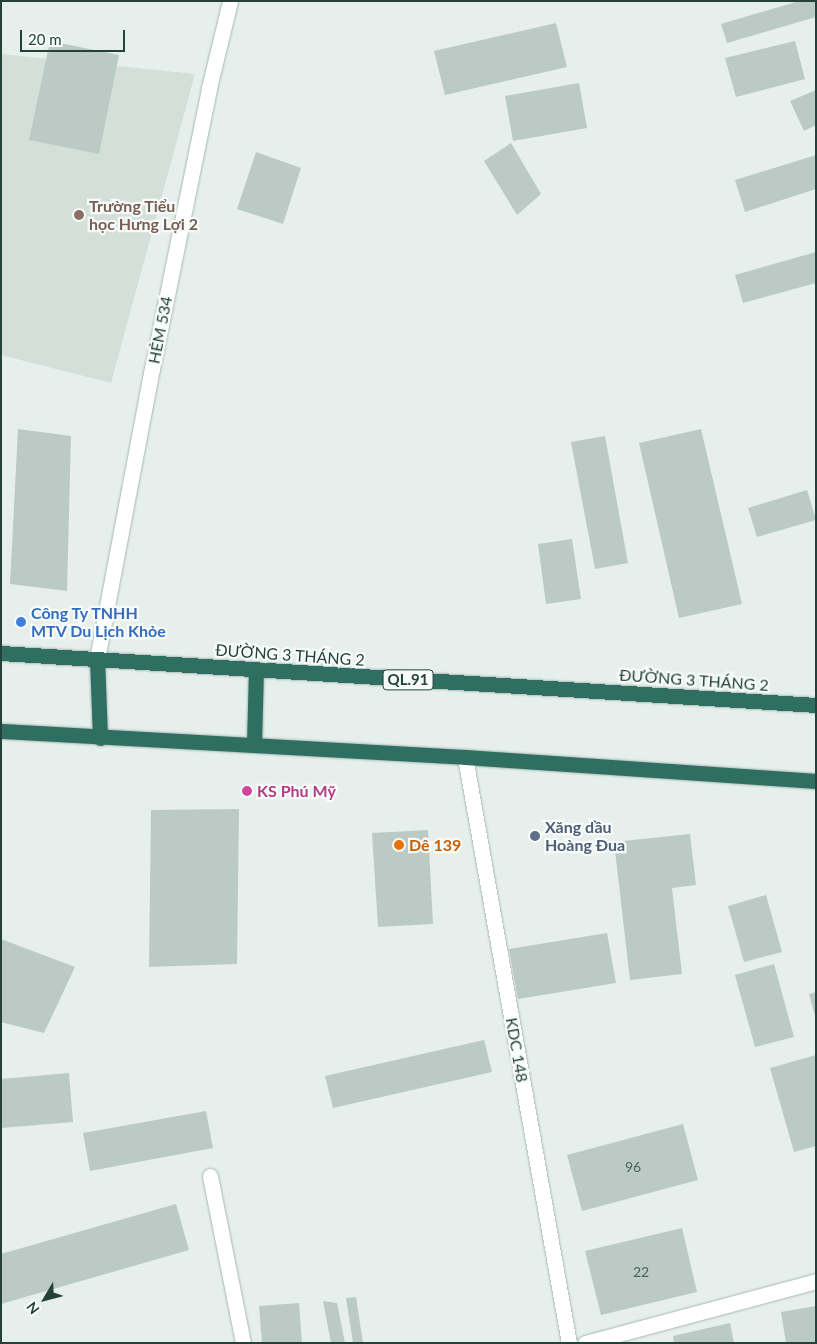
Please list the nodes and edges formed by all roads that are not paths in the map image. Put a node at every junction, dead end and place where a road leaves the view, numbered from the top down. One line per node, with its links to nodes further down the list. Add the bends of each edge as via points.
1 (229, 1): 3 (street, HẺM 534, via 152,369)
2 (1, 653): 3 (highway, ĐƯỜNG 3 THÁNG 2 / QL.91)
3 (98, 659): 4 (highway, ĐƯỜNG 3 THÁNG 2 / QL.91); 7 (highway)
4 (256, 670): 5 (highway, ĐƯỜNG 3 THÁNG 2 / QL.91); 8 (highway)
5 (816, 705)
6 (1, 731): 7 (highway)
7 (100, 738): 8 (highway)
8 (254, 745): 9 (highway)
9 (465, 757): 10 (highway); 14 (street, KDC 148)
10 (816, 781)
11 (210, 1176): 13 (street)
12 (816, 1281): 15 (street)
13 (243, 1343)
14 (569, 1343)
15 (585, 1343)

